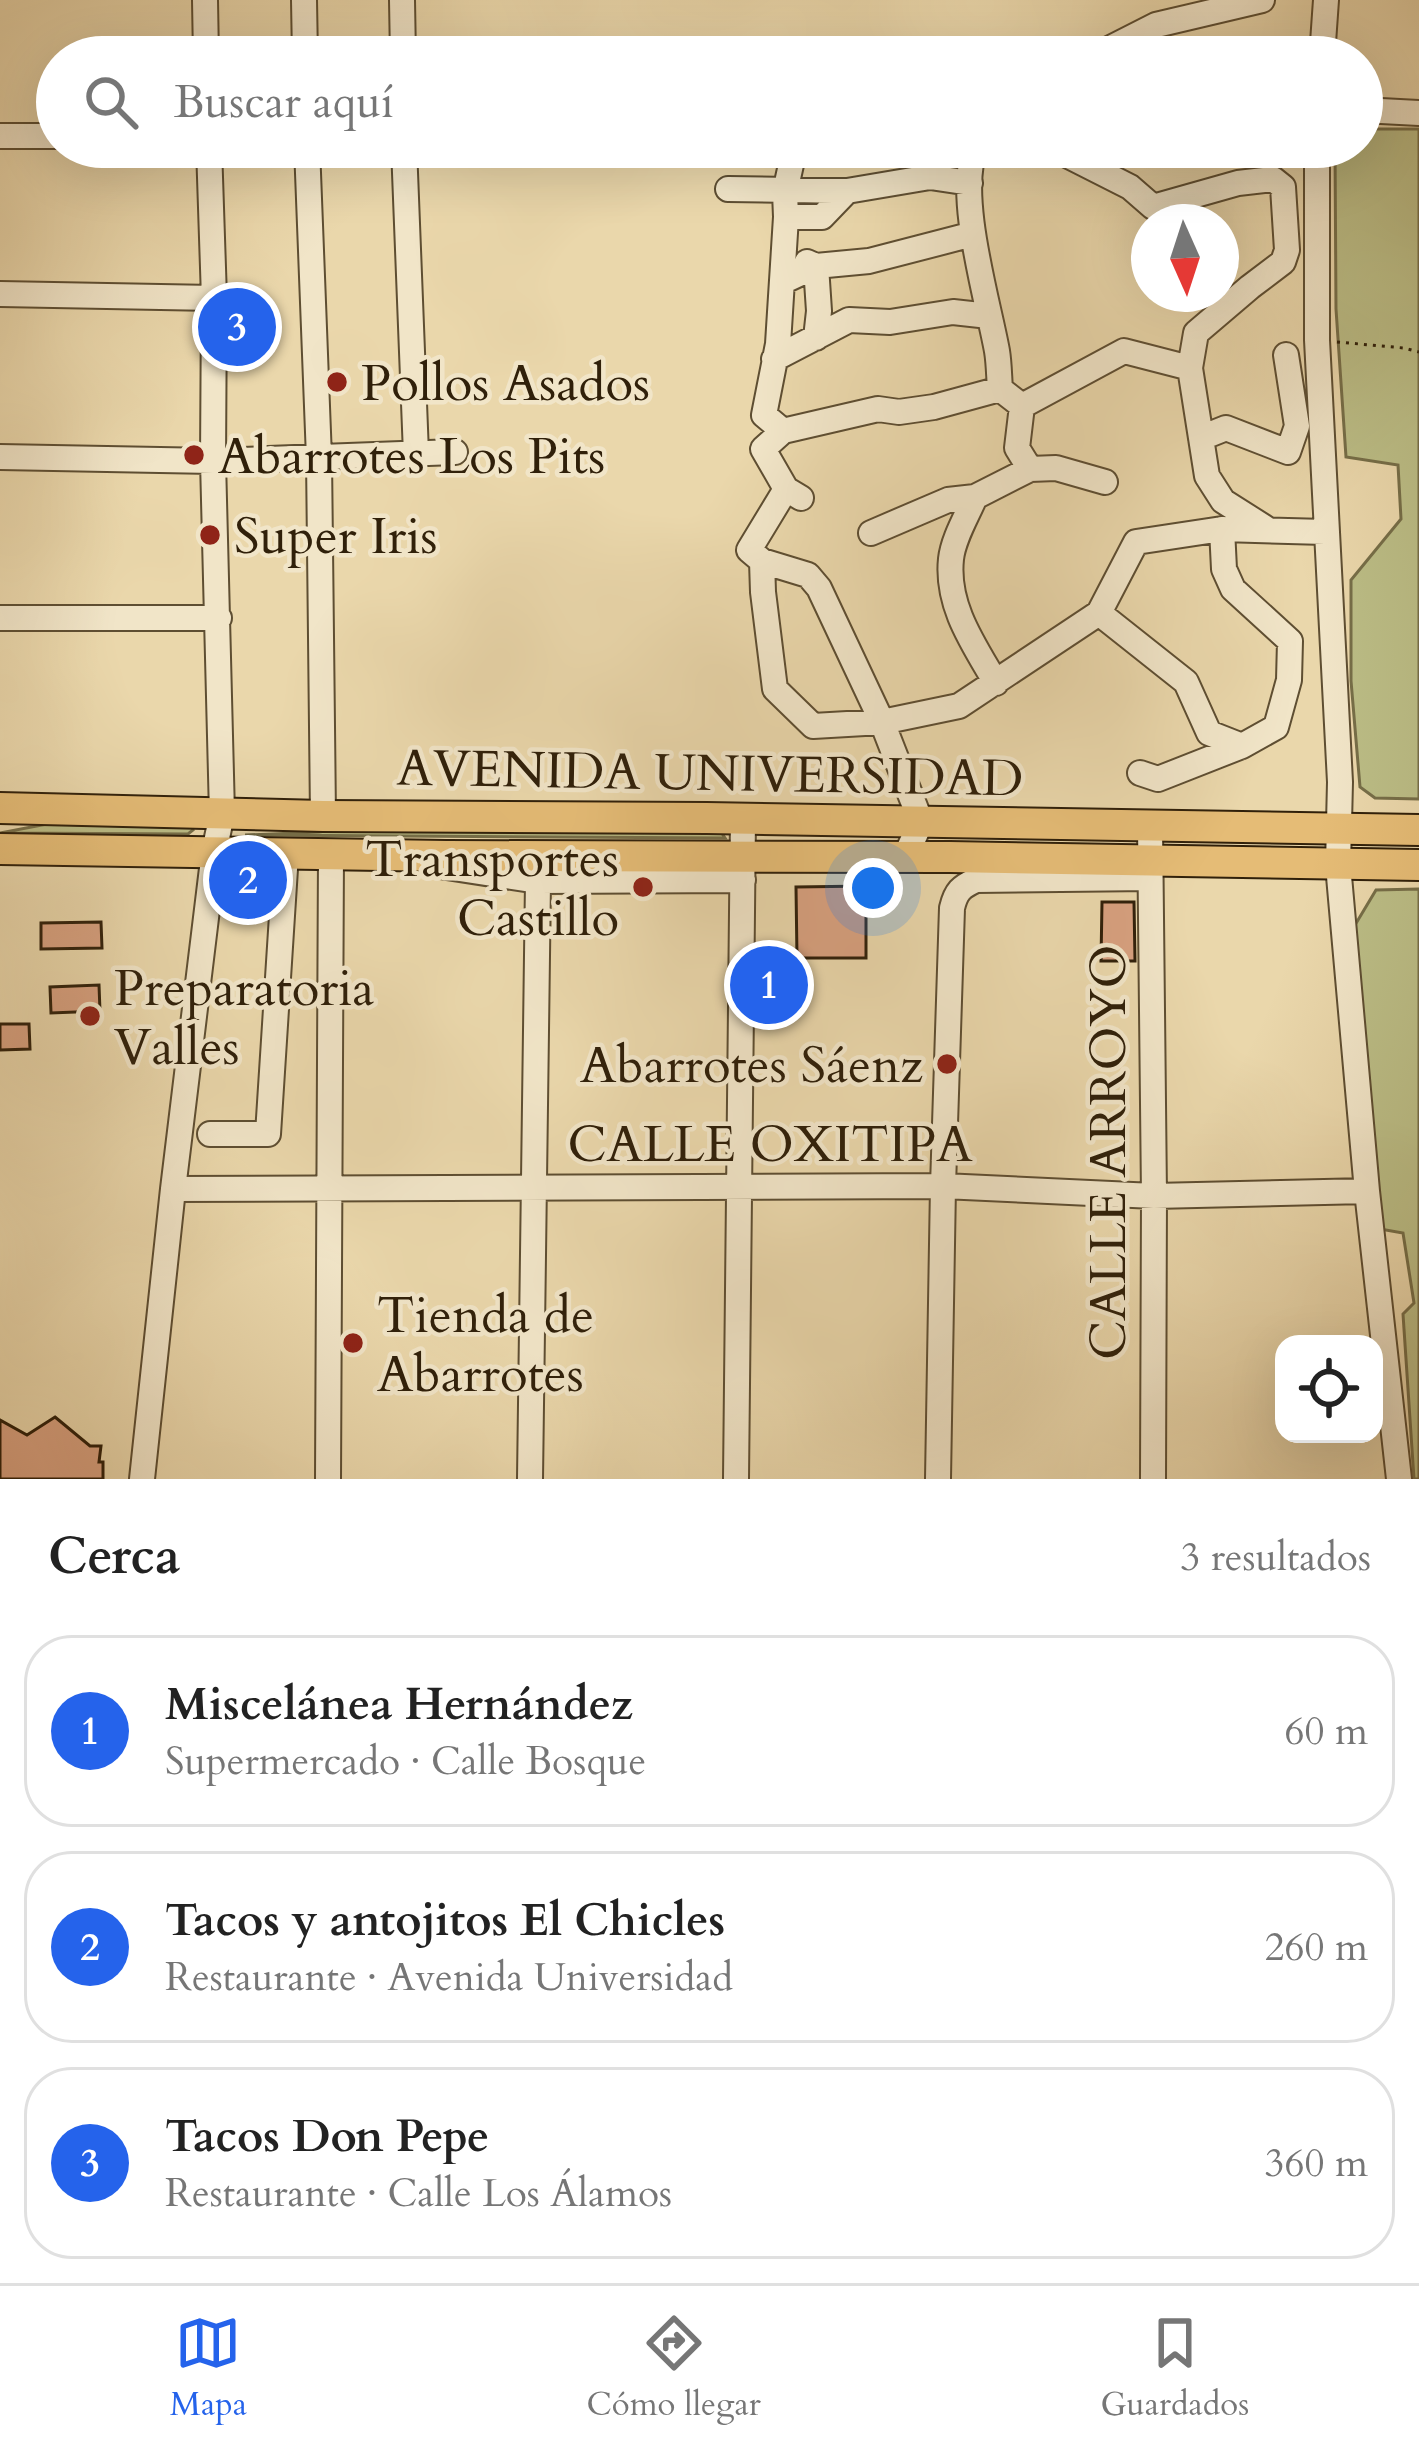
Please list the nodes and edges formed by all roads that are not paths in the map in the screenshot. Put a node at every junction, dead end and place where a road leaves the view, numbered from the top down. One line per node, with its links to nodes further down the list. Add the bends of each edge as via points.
1 (205, 0): 6 (street)
2 (304, 0): 7 (street)
3 (402, 0): 8 (street)
4 (1262, 0): 9 (street)
5 (1326, 0): 10 (street)
6 (206, 36)
7 (305, 36)
8 (403, 36)
9 (1134, 36)
10 (1323, 36)
11 (1383, 111): 12 (street)
12 (1419, 113)
13 (0, 136): 14 (street)
14 (36, 136)
15 (209, 168): 30 (street)
16 (308, 168): 43 (street)
17 (405, 168): 41 (street)
18 (791, 168): 24 (street)
19 (959, 168): 24 (street)
20 (972, 168): 25 (street)
21 (1091, 168): 35 (street, via 1154,207 1238,183 1273,178 1283,187 1283,262 1196,333)
22 (1318, 168): 50 (street)
23 (728, 189): 24 (street)
24 (786, 204): 26 (street)
25 (973, 234): 27 (street); 31 (street)
26 (783, 251): 27 (street); 28 (street)
27 (816, 266): 28 (street); 32 (street)
28 (782, 282): 34 (street)
29 (0, 294): 30 (street)
30 (214, 298): 44 (street)
31 (989, 316): 32 (street, via 849,320); 36 (street)
32 (816, 338): 34 (street)
33 (1286, 355): 39 (street, via 1298,426 1288,452 1226,428)
34 (774, 359): 38 (street, via 764,415)
35 (1190, 368): 37 (street, via 1124,351); 39 (street)
36 (1000, 389): 37 (street); 38 (street)
37 (1022, 406): 45 (street, via 1017,448)
38 (783, 431): 52 (street, via 763,449 793,493 749,550)
39 (1201, 438): 49 (street, via 1207,476 1223,501)
40 (455, 452): 41 (street)
41 (416, 454): 43 (street)
42 (0, 457): 44 (street)
43 (319, 458): 44 (street); 62 (street)
44 (213, 461): 55 (street)
45 (1030, 469): 46 (street); 47 (street)
46 (1105, 482)
47 (975, 496): 51 (street); 56 (street, via 951,556 952,586 961,623)
48 (1222, 529): 49 (street); 53 (street, via 1136,542); 58 (street, via 1233,589 1290,641 1276,727)
49 (1269, 530): 50 (street)
50 (1325, 532): 66 (street)
51 (871, 533)
52 (762, 561): 57 (street, via 808,575 819,588); 57 (street, via 775,689 813,726)
53 (1099, 613): 56 (street); 58 (street, via 1186,682 1209,733)
54 (0, 618): 55 (street)
55 (219, 619): 61 (street)
56 (996, 683): 57 (street, via 959,706)
57 (882, 722): 64 (street)
58 (1241, 746): 59 (street, via 1158,779)
59 (1140, 773)
60 (0, 808): 61 (main road, AVENIDA UNIVERSIDAD)
61 (222, 814): 62 (main road, AVENIDA UNIVERSIDAD); 70 (street)
62 (323, 816): 63 (main road, AVENIDA UNIVERSIDAD)
63 (743, 818): 64 (main road, AVENIDA UNIVERSIDAD); 76 (street)
64 (921, 822): 65 (main road, AVENIDA UNIVERSIDAD); 69 (street)
65 (1150, 824): 66 (main road, AVENIDA UNIVERSIDAD); 77 (street, CALLE ARROYO)
66 (1339, 829): 67 (main road, AVENIDA UNIVERSIDAD); 74 (street)
67 (1419, 830)
68 (0, 849): 70 (main road, AVENIDA UNIVERSIDAD)
69 (905, 857): 76 (main road, AVENIDA UNIVERSIDAD); 77 (main road, AVENIDA UNIVERSIDAD)
70 (213, 859): 71 (main road, AVENIDA UNIVERSIDAD); 73 (street); 83 (street)
71 (285, 860): 72 (main road, AVENIDA UNIVERSIDAD); 79 (street, via 268,1134)
72 (331, 860): 76 (main road, AVENIDA UNIVERSIDAD); 78 (street); 84 (street)
73 (0, 862)
74 (1337, 865): 75 (main road, AVENIDA UNIVERSIDAD); 77 (main road, AVENIDA UNIVERSIDAD); 85 (street)
75 (1419, 865)
76 (743, 868): 78 (street); 82 (street)
77 (1150, 870): 80 (street, via 976,880 959,888); 86 (street, CALLE ARROYO)
78 (538, 881): 81 (street)
79 (210, 1134)
80 (943, 1186): 82 (street, CALLE OXITIPA); 86 (street, CALLE OXITIPA); 91 (street)
81 (533, 1187): 82 (street, CALLE OXITIPA); 84 (street, CALLE OXITIPA); 89 (street)
82 (740, 1187): 90 (street)
83 (173, 1189): 84 (street, CALLE OXITIPA); 87 (street)
84 (328, 1189): 88 (street)
85 (1367, 1191): 86 (street, CALLE OXITIPA); 93 (street)
86 (1154, 1196): 92 (street, CALLE ARROYO)
87 (142, 1479)
88 (328, 1479)
89 (530, 1479)
90 (736, 1479)
91 (938, 1479)
92 (1153, 1479)
93 (1399, 1479)

